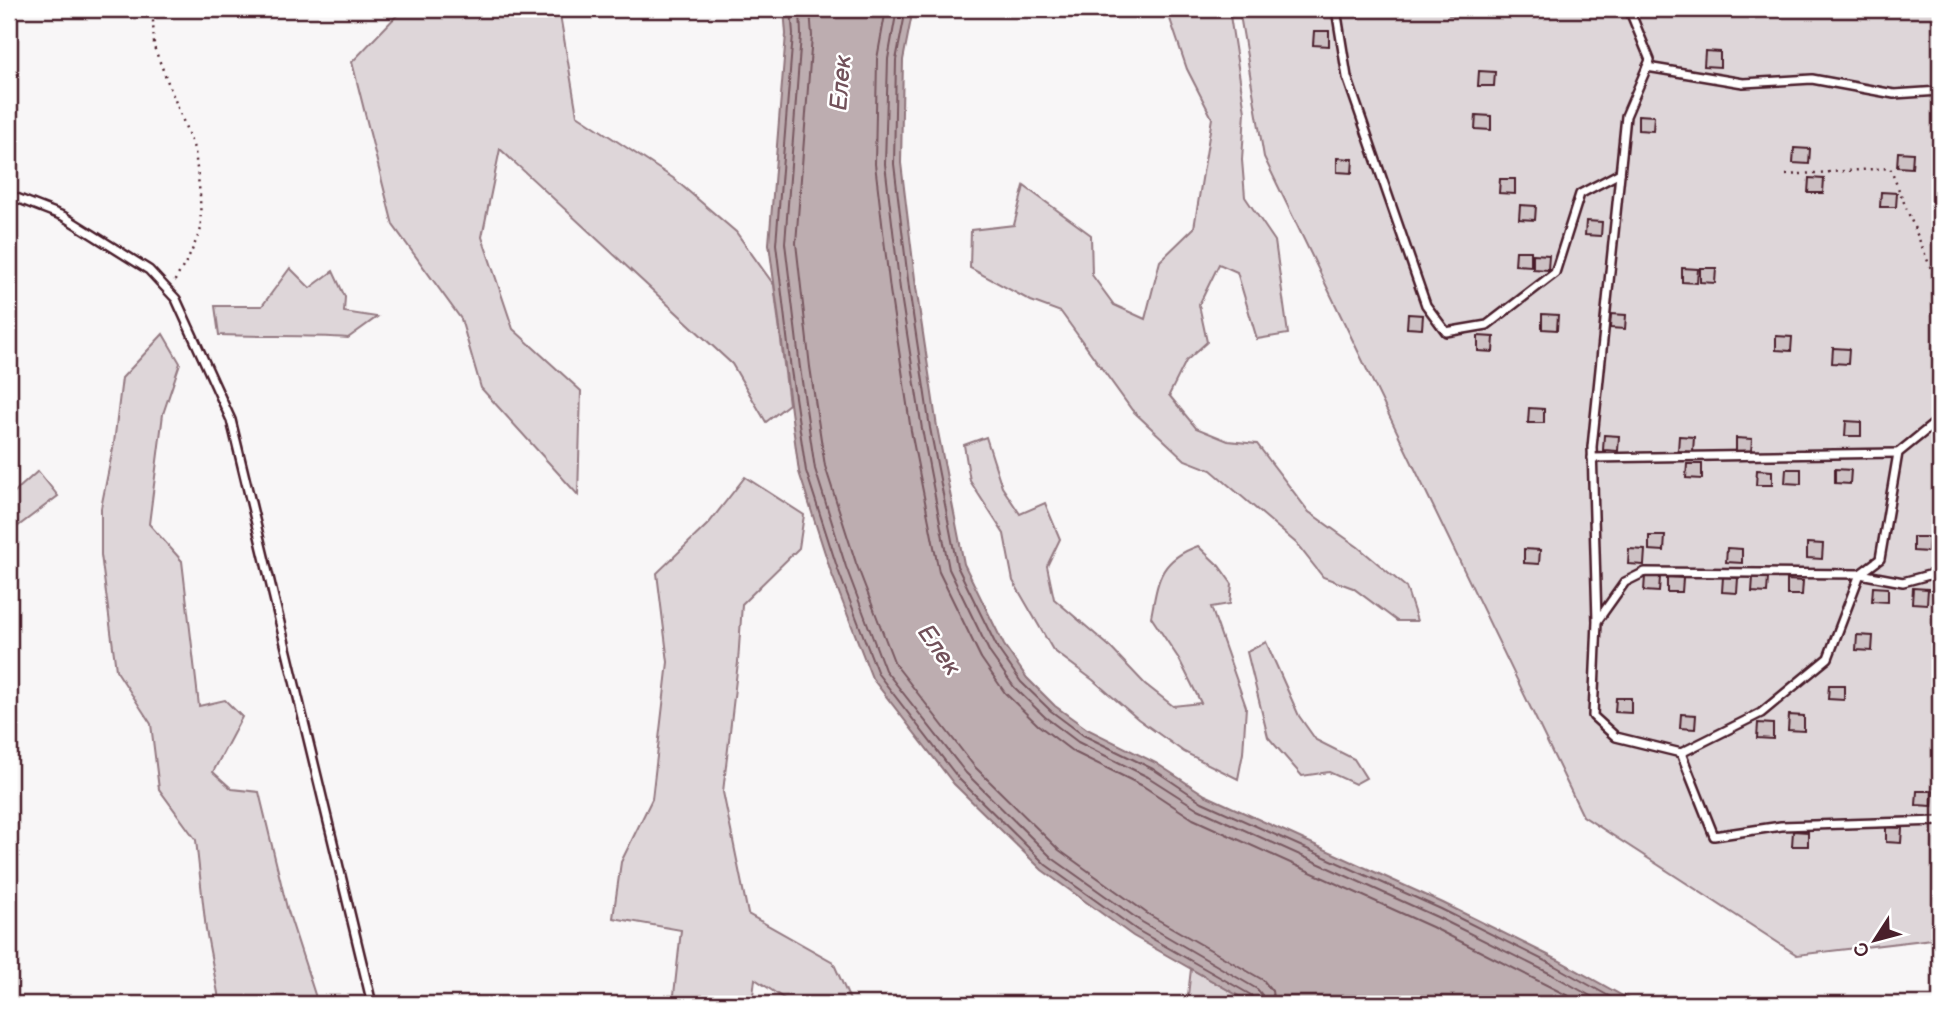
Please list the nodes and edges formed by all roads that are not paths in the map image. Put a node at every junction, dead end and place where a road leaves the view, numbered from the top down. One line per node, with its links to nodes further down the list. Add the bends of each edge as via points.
1 (1336, 9): 5 (lane, via 1347,77 1426,305 1446,332 1487,325 1555,273 1580,194)
2 (1629, 9): 3 (lane, via 1650,60)
3 (1647, 67): 4 (lane, via 1743,83 1812,79 1894,94); 5 (lane, via 1626,116)
4 (1940, 91)
5 (1620, 173): 9 (lane)
6 (9, 195): 15 (lane, via 62,216 149,270 176,299 231,420)
7 (1940, 419): 8 (lane)
8 (1898, 453): 9 (lane); 11 (lane, via 1880,559)
9 (1592, 458): 12 (lane)
10 (1940, 572): 11 (lane, via 1903,582)
11 (1860, 574): 12 (lane, via 1644,572 1625,582); 13 (lane, via 1828,658 1760,713)
12 (1597, 621): 13 (lane, via 1593,716 1616,737)
13 (1682, 753): 14 (lane, via 1714,836 1781,826)
14 (1940, 821)
15 (372, 1004)

